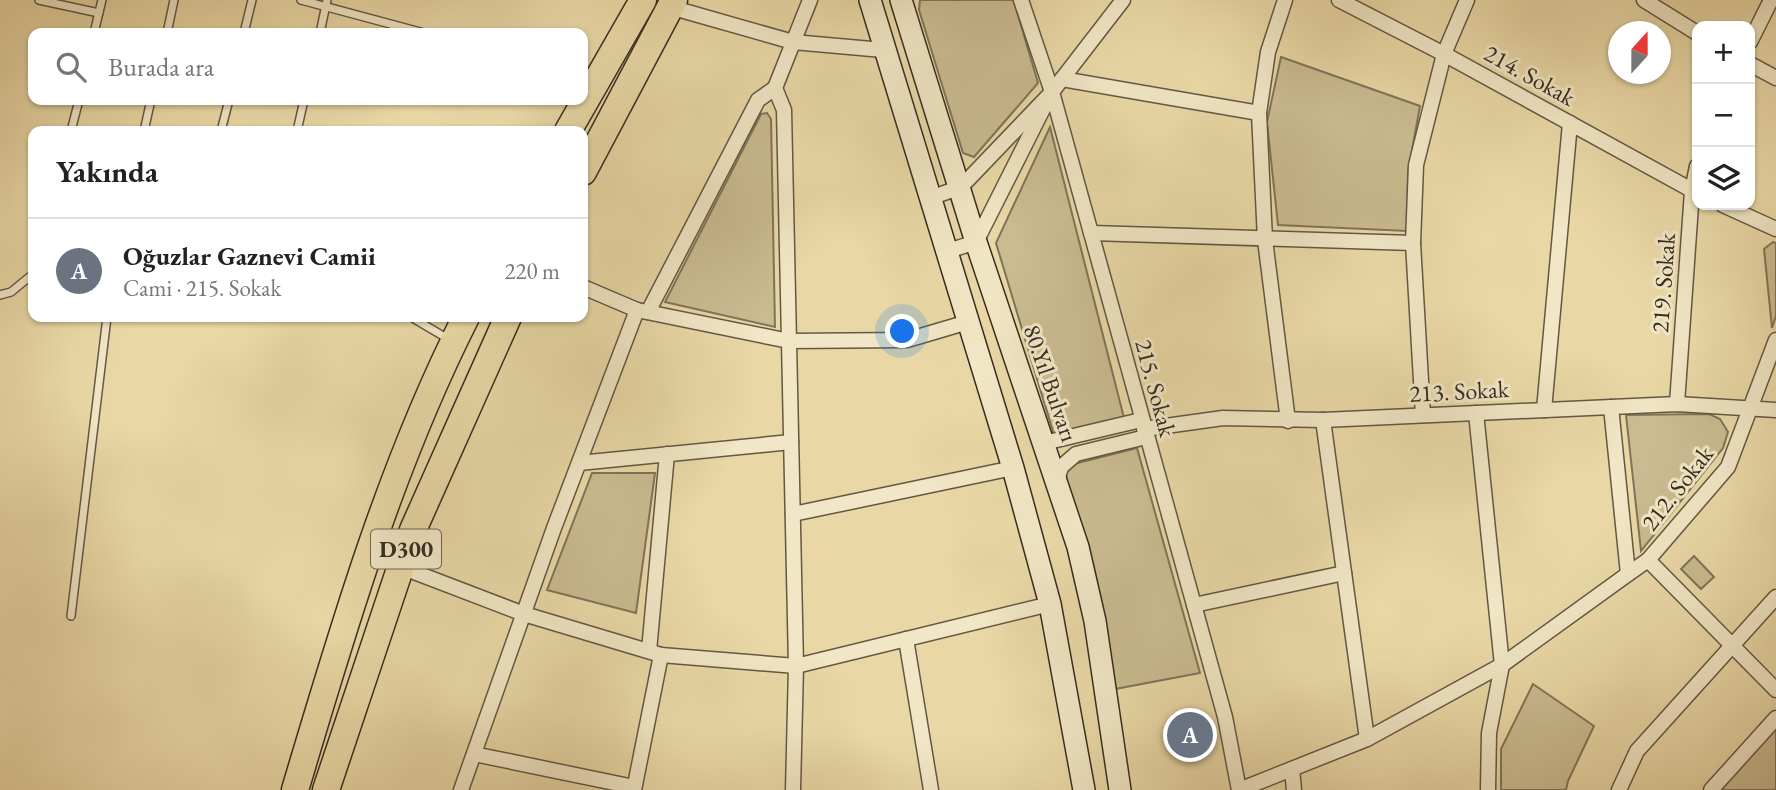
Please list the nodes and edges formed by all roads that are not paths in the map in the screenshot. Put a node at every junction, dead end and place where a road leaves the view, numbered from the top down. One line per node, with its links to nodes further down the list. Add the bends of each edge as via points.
1 (39, 0): 19 (lane)
2 (102, 0): 19 (lane)
3 (174, 0): 21 (lane)
4 (252, 0): 22 (lane)
5 (301, 0): 17 (lane)
6 (643, 0): 35 (highway)
7 (810, 0): 27 (street)
8 (870, 0): 28 (street)
9 (901, 0): 49 (street, 80.Yıl Bulvarı)
10 (1021, 0): 34 (street, 215. Sokak)
11 (1123, 0): 32 (street)
12 (1285, 0): 41 (street, via 1268,52)
13 (1339, 0): 29 (street, 214. Sokak)
14 (1467, 0): 29 (street)
15 (1644, 0): 25 (street)
16 (1771, 0): 26 (street)
17 (326, 3): 23 (lane); 24 (lane)
18 (672, 4): 27 (street); 48 (highway)
19 (99, 13): 20 (lane)
20 (95, 28)
21 (168, 28)
22 (245, 28)
23 (321, 28)
24 (408, 28)
25 (1692, 30)
26 (1755, 32)
27 (793, 42): 28 (street); 33 (street)
28 (883, 50): 51 (street)
29 (1444, 54): 42 (street, 214. Sokak); 58 (street, via 1416,165)
30 (1755, 67): 31 (street)
31 (1776, 78)
32 (1062, 79): 34 (street); 41 (street)
33 (775, 88): 63 (street, via 758,100); 70 (street, via 784,110)
34 (1052, 92): 49 (street); 55 (street, 215. Sokak); 57 (street)
35 (588, 96)
36 (78, 105): 43 (lane)
37 (150, 105): 44 (lane)
38 (228, 105): 45 (lane)
39 (303, 105): 46 (lane)
40 (583, 105): 47 (highway)
41 (1259, 113): 56 (street)
42 (1570, 124): 50 (street, 214. Sokak); 75 (street)
43 (72, 126)
44 (145, 126)
45 (222, 126)
46 (298, 126)
47 (571, 126)
48 (588, 163)
49 (961, 187): 51 (street); 57 (street, 80.Yıl Bulvarı)
50 (1692, 190)
51 (930, 198): 59 (street)
52 (1693, 210): 72 (street, 219. Sokak)
53 (1734, 210): 54 (street)
54 (1776, 229)
55 (1091, 233): 56 (street); 81 (street, 215. Sokak)
56 (1265, 240): 58 (street); 80 (street)
57 (976, 242): 59 (street); 83 (street, 80.Yıl Bulvarı)
58 (1413, 243): 78 (street)
59 (945, 252): 68 (street)
60 (28, 278): 62 (lane)
61 (588, 289): 63 (street)
62 (0, 295)
63 (642, 311): 70 (street); 85 (street)
64 (106, 322): 97 (lane)
65 (419, 322): 71 (lane)
66 (463, 322): 71 (highway, D300)
67 (506, 322): 90 (highway, D300, via 413,530)
68 (968, 322): 70 (street, via 907,340); 86 (street)
69 (1776, 340): 74 (street, 212. Sokak)
70 (789, 341): 82 (street)
71 (453, 342): 109 (highway, D300, via 381,515)
72 (1677, 404): 73 (street, 213. Sokak); 74 (street, 213. Sokak)
73 (1611, 407): 75 (street, 213. Sokak); 92 (street)
74 (1751, 409): 76 (street, 213. Sokak); 89 (street, 212. Sokak, via 1728,467)
75 (1544, 410): 77 (street, 213. Sokak)
76 (1776, 410)
77 (1476, 413): 78 (street, 213. Sokak); 101 (street)
78 (1423, 415): 79 (street, 213. Sokak)
79 (1323, 420): 80 (street, 213. Sokak); 91 (street)
80 (1288, 421): 81 (street, 213. Sokak, via 1223,418)
81 (1144, 429): 83 (street, 213. Sokak); 87 (street, 213. Sokak, via 1076,454 1061,467); 95 (street, 215. Sokak)
82 (791, 442): 84 (street); 88 (street)
83 (1044, 443): 87 (street, 80.Yıl Bulvarı)
84 (667, 454): 85 (street); 100 (street)
85 (579, 463): 96 (street)
86 (1013, 468): 88 (street); 94 (street)
87 (1057, 484): 115 (street, 80.Yıl Bulvarı, via 1095,621)
88 (793, 514): 102 (street)
89 (1648, 560): 92 (street, 212. Sokak); 99 (street)
90 (401, 567): 96 (street); 110 (highway, D300)
91 (1344, 573): 95 (street); 105 (street)
92 (1628, 574): 101 (street, 212. Sokak)
93 (1776, 597): 99 (street)
94 (1050, 604): 98 (street); 114 (street)
95 (1194, 605): 116 (street, 215. Sokak, via 1225,717)
96 (524, 614): 100 (street); 106 (street)
97 (71, 616)
98 (906, 639): 102 (street); 113 (street)
99 (1733, 646): 103 (street); 119 (street, via 1637,751)
100 (655, 653): 102 (street); 108 (street)
101 (1502, 665): 105 (street, 212. Sokak); 118 (street, via 1489,733)
102 (796, 666): 112 (street)
103 (1776, 690)
104 (1776, 718): 120 (street)
105 (1367, 740): 107 (street, 212. Sokak)
106 (474, 754): 108 (street); 111 (street)
107 (1292, 769): 116 (street, 212. Sokak); 117 (street)
108 (634, 789)
109 (295, 790)
110 (326, 790)
111 (461, 790)
112 (793, 790)
113 (931, 790)
114 (1084, 790)
115 (1120, 790)
116 (1239, 790)
117 (1294, 790)
118 (1488, 790)
119 (1619, 790)
120 (1711, 790)

